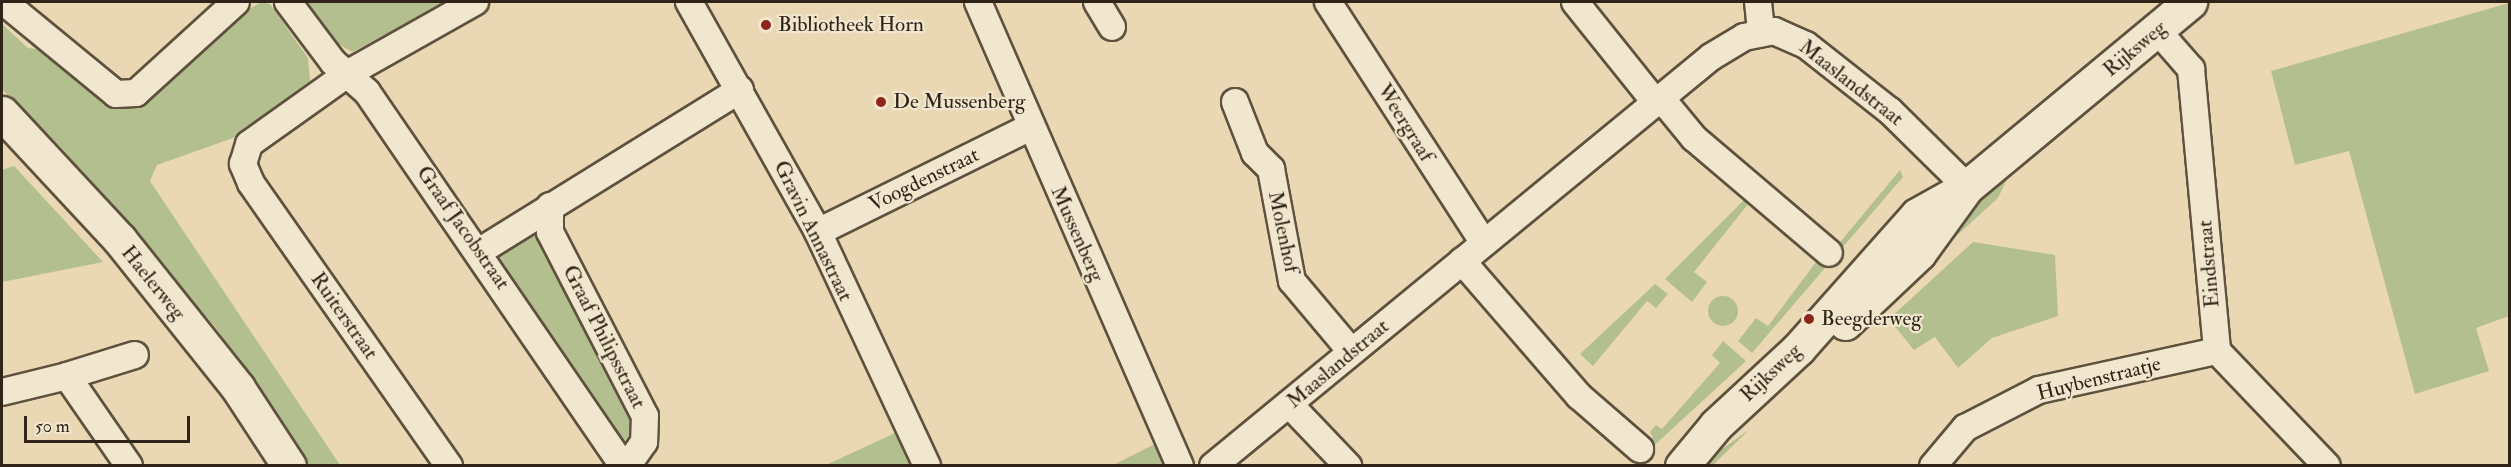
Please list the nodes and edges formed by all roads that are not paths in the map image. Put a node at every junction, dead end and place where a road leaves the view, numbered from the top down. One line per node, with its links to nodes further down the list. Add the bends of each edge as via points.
1 (4, 2): 2 (street, via 116,94 136,93)
2 (237, 2)
3 (288, 2): 15 (street, Graaf Jacobstraat)
4 (476, 2): 15 (street)
5 (689, 2): 16 (street, Gravin Annastraat)
6 (978, 2): 20 (street, Mussenberg)
7 (1097, 2): 12 (street)
8 (1328, 2): 24 (street, Weergraaf)
9 (1575, 2): 17 (street)
10 (1758, 2): 14 (street)
11 (2190, 2): 13 (main road, Rijksweg)
12 (1112, 27)
13 (2157, 30): 21 (main road, Rijksweg); 29 (street, Eindstraat, via 2191,69)
14 (1761, 32): 17 (street, Maaslandstraat, via 1711,57); 21 (street, Maaslandstraat, via 1788,36 1831,62 1950,165)
15 (347, 74): 25 (street, Graaf Jacobstraat, via 367,93); 37 (street, Ruiterstraat, via 249,144 243,164 250,183)
16 (740, 90): 22 (street); 23 (street, Gravin Annastraat)
17 (1658, 100): 24 (street, Maaslandstraat); 26 (street, via 1694,138)
18 (1235, 102): 28 (street, Molenhof, via 1256,153 1271,169 1292,281)
19 (2, 113): 36 (main road, Haelerweg, via 120,240 238,388)
20 (1030, 128): 23 (street, Voogdenstraat); 40 (street, Mussenberg)
21 (1967, 187): 43 (main road, Rijksweg, via 1933,202 1898,233 1798,350 1716,425); 44 (main road, Rijksweg, via 1919,253 1804,370)
22 (550, 206): 25 (street); 38 (street, Graaf Philipsstraat, via 550,232 645,416 644,442)
23 (818, 232): 39 (street, Gravin Annastraat)
24 (1484, 243): 27 (street, Maaslandstraat)
25 (480, 251): 38 (street, Graaf Jacobstraat)
26 (1829, 253)
27 (1462, 261): 28 (street, Maaslandstraat); 34 (street, via 1579,396)
28 (1351, 351): 33 (street, Maaslandstraat)
29 (2217, 351): 45 (street, Huybenstraatje, via 2039,390 1965,428); 46 (street)
30 (135, 356): 31 (street)
31 (67, 376): 32 (street); 35 (street)
32 (2, 392)
33 (1289, 404): 41 (street, Maaslandstraat); 42 (street)
34 (1640, 449)
35 (129, 465)
36 (290, 465)
37 (449, 465)
38 (625, 465)
39 (927, 465)
40 (1180, 465)
41 (1213, 465)
42 (1348, 465)
43 (1682, 465)
44 (1690, 465)
45 (1933, 465)
46 (2327, 465)

